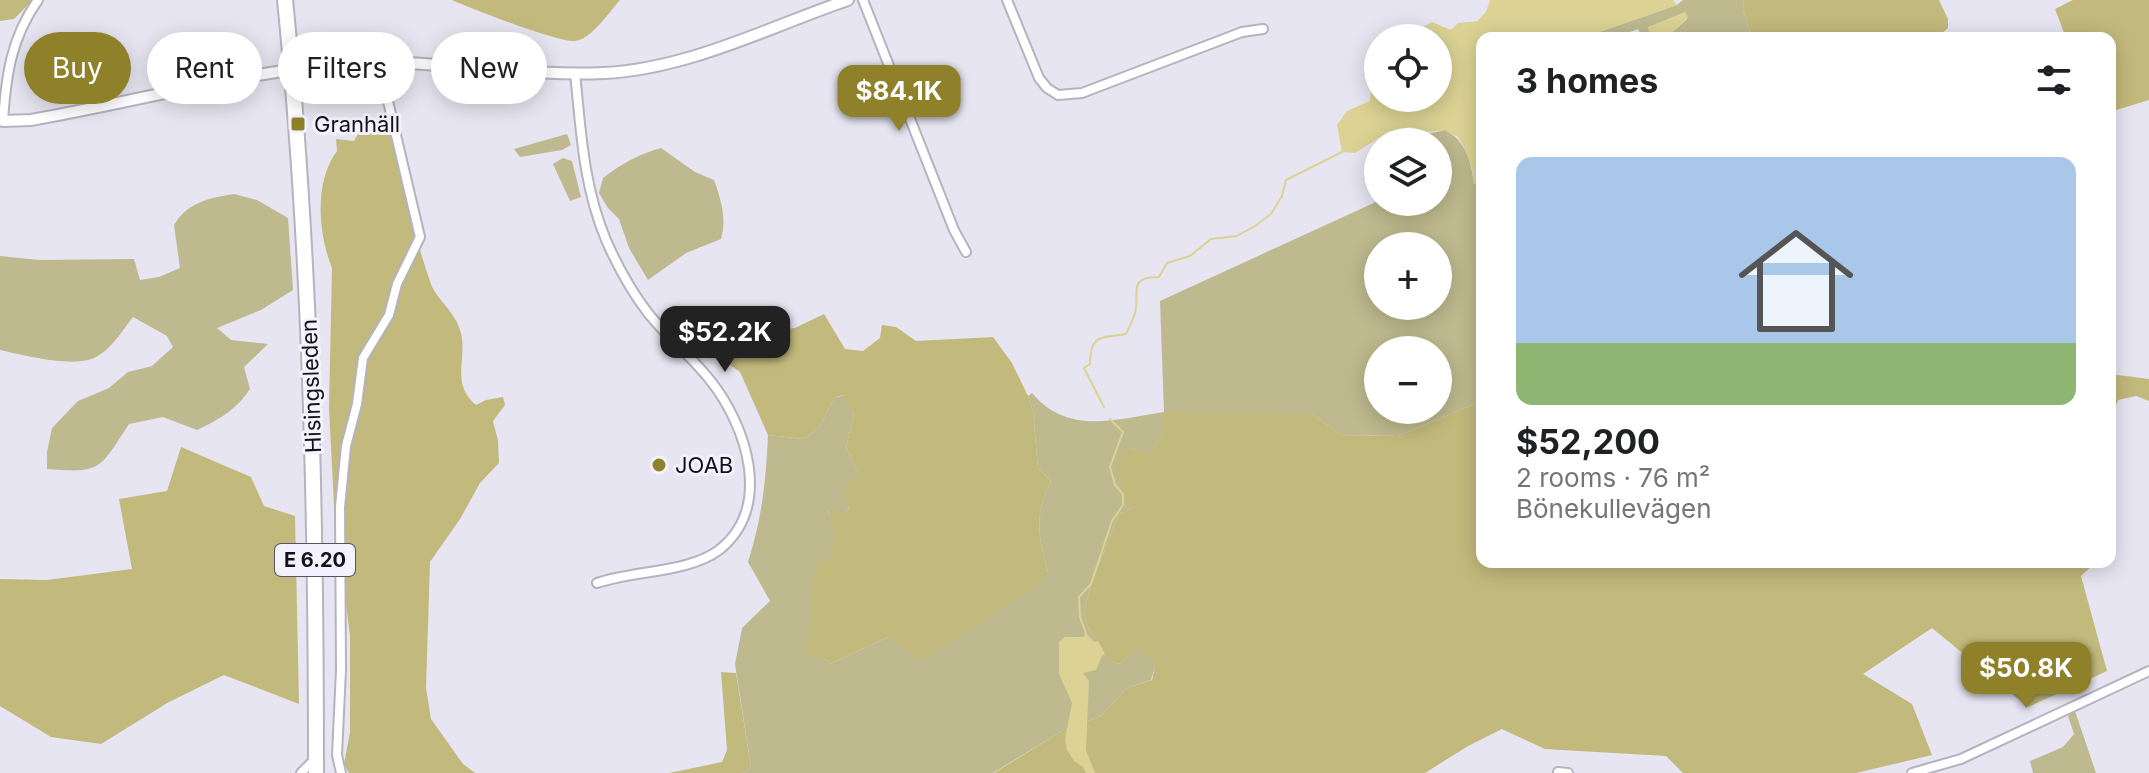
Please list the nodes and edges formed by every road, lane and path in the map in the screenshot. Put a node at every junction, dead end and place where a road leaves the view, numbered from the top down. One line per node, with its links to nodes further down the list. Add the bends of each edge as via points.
1 (38, 0): 13 (street, via 12,49)
2 (285, 0): 7 (highway, Hisingsleden / E 6.20)
3 (848, 0): 10 (street, via 674,61 633,70)
4 (863, 0): 14 (street)
5 (1007, 0): 6 (street, via 1039,78 1063,95 1091,90 1242,32)
6 (1263, 29)
7 (289, 32)
8 (415, 65): 10 (street)
9 (278, 72): 13 (street, via 44,118)
10 (575, 73): 15 (street, via 585,169 606,240 645,309 726,402 741,432 750,481 744,516 718,550 689,564)
11 (296, 104): 17 (highway, Hisingsleden / E 6.20, via 310,346)
12 (389, 104): 21 (street, via 420,237 397,284 389,315 363,358 346,446 340,507)
13 (1, 121)
14 (966, 252)
15 (597, 583)
16 (2149, 671): 23 (street, via 1961,759)
17 (316, 757): 19 (street); 20 (highway, Hisingsleden / E 6.20)
18 (1558, 772): 22 (street)
19 (301, 773)
20 (316, 773)
21 (341, 773)
22 (1568, 773)
23 (1912, 773)

